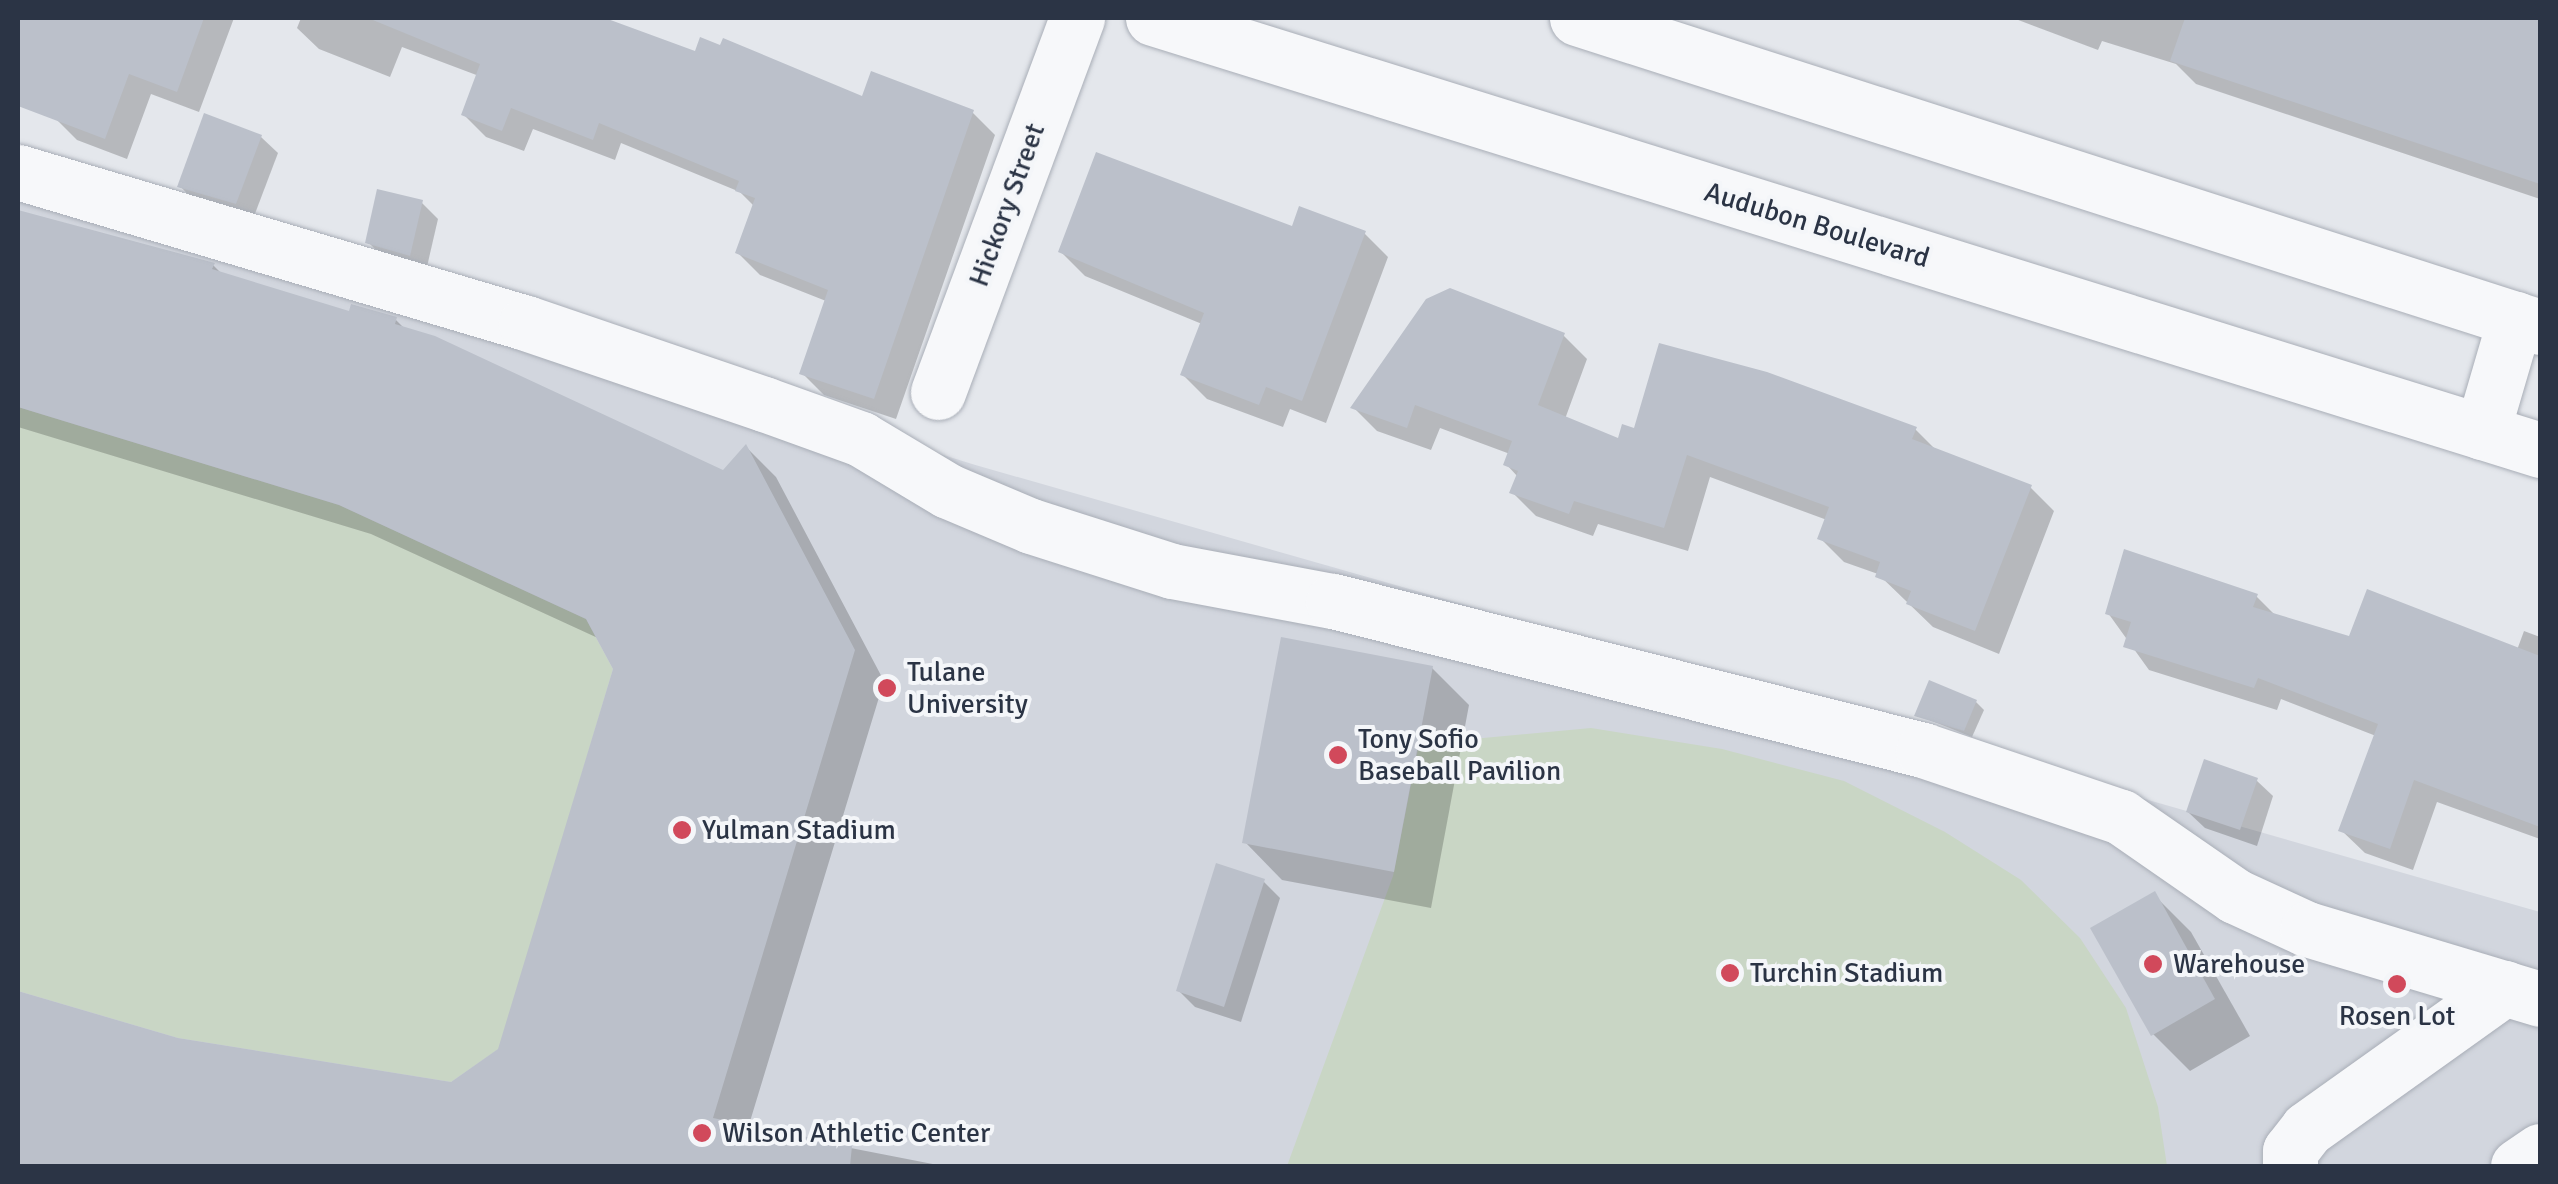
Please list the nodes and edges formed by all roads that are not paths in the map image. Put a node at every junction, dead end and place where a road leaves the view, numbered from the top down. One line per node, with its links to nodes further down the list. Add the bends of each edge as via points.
1 (1077, 18): 6 (street, Hickory Street)
2 (1153, 18): 7 (street, Audubon Boulevard)
3 (1577, 18): 5 (street)
4 (18, 172): 9 (street, via 526,323 764,404 861,439 948,491 1032,526 1172,570 1351,606 1972,766 2121,817 2235,896 2307,929)
5 (2528, 323): 7 (street)
6 (938, 392)
7 (2482, 432): 8 (street, Audubon Boulevard)
8 (2540, 450)
9 (2522, 993): 11 (street, via 2307,1128 2290,1151)
10 (2540, 1152): 12 (street)
11 (2290, 1166)
12 (2518, 1166)

